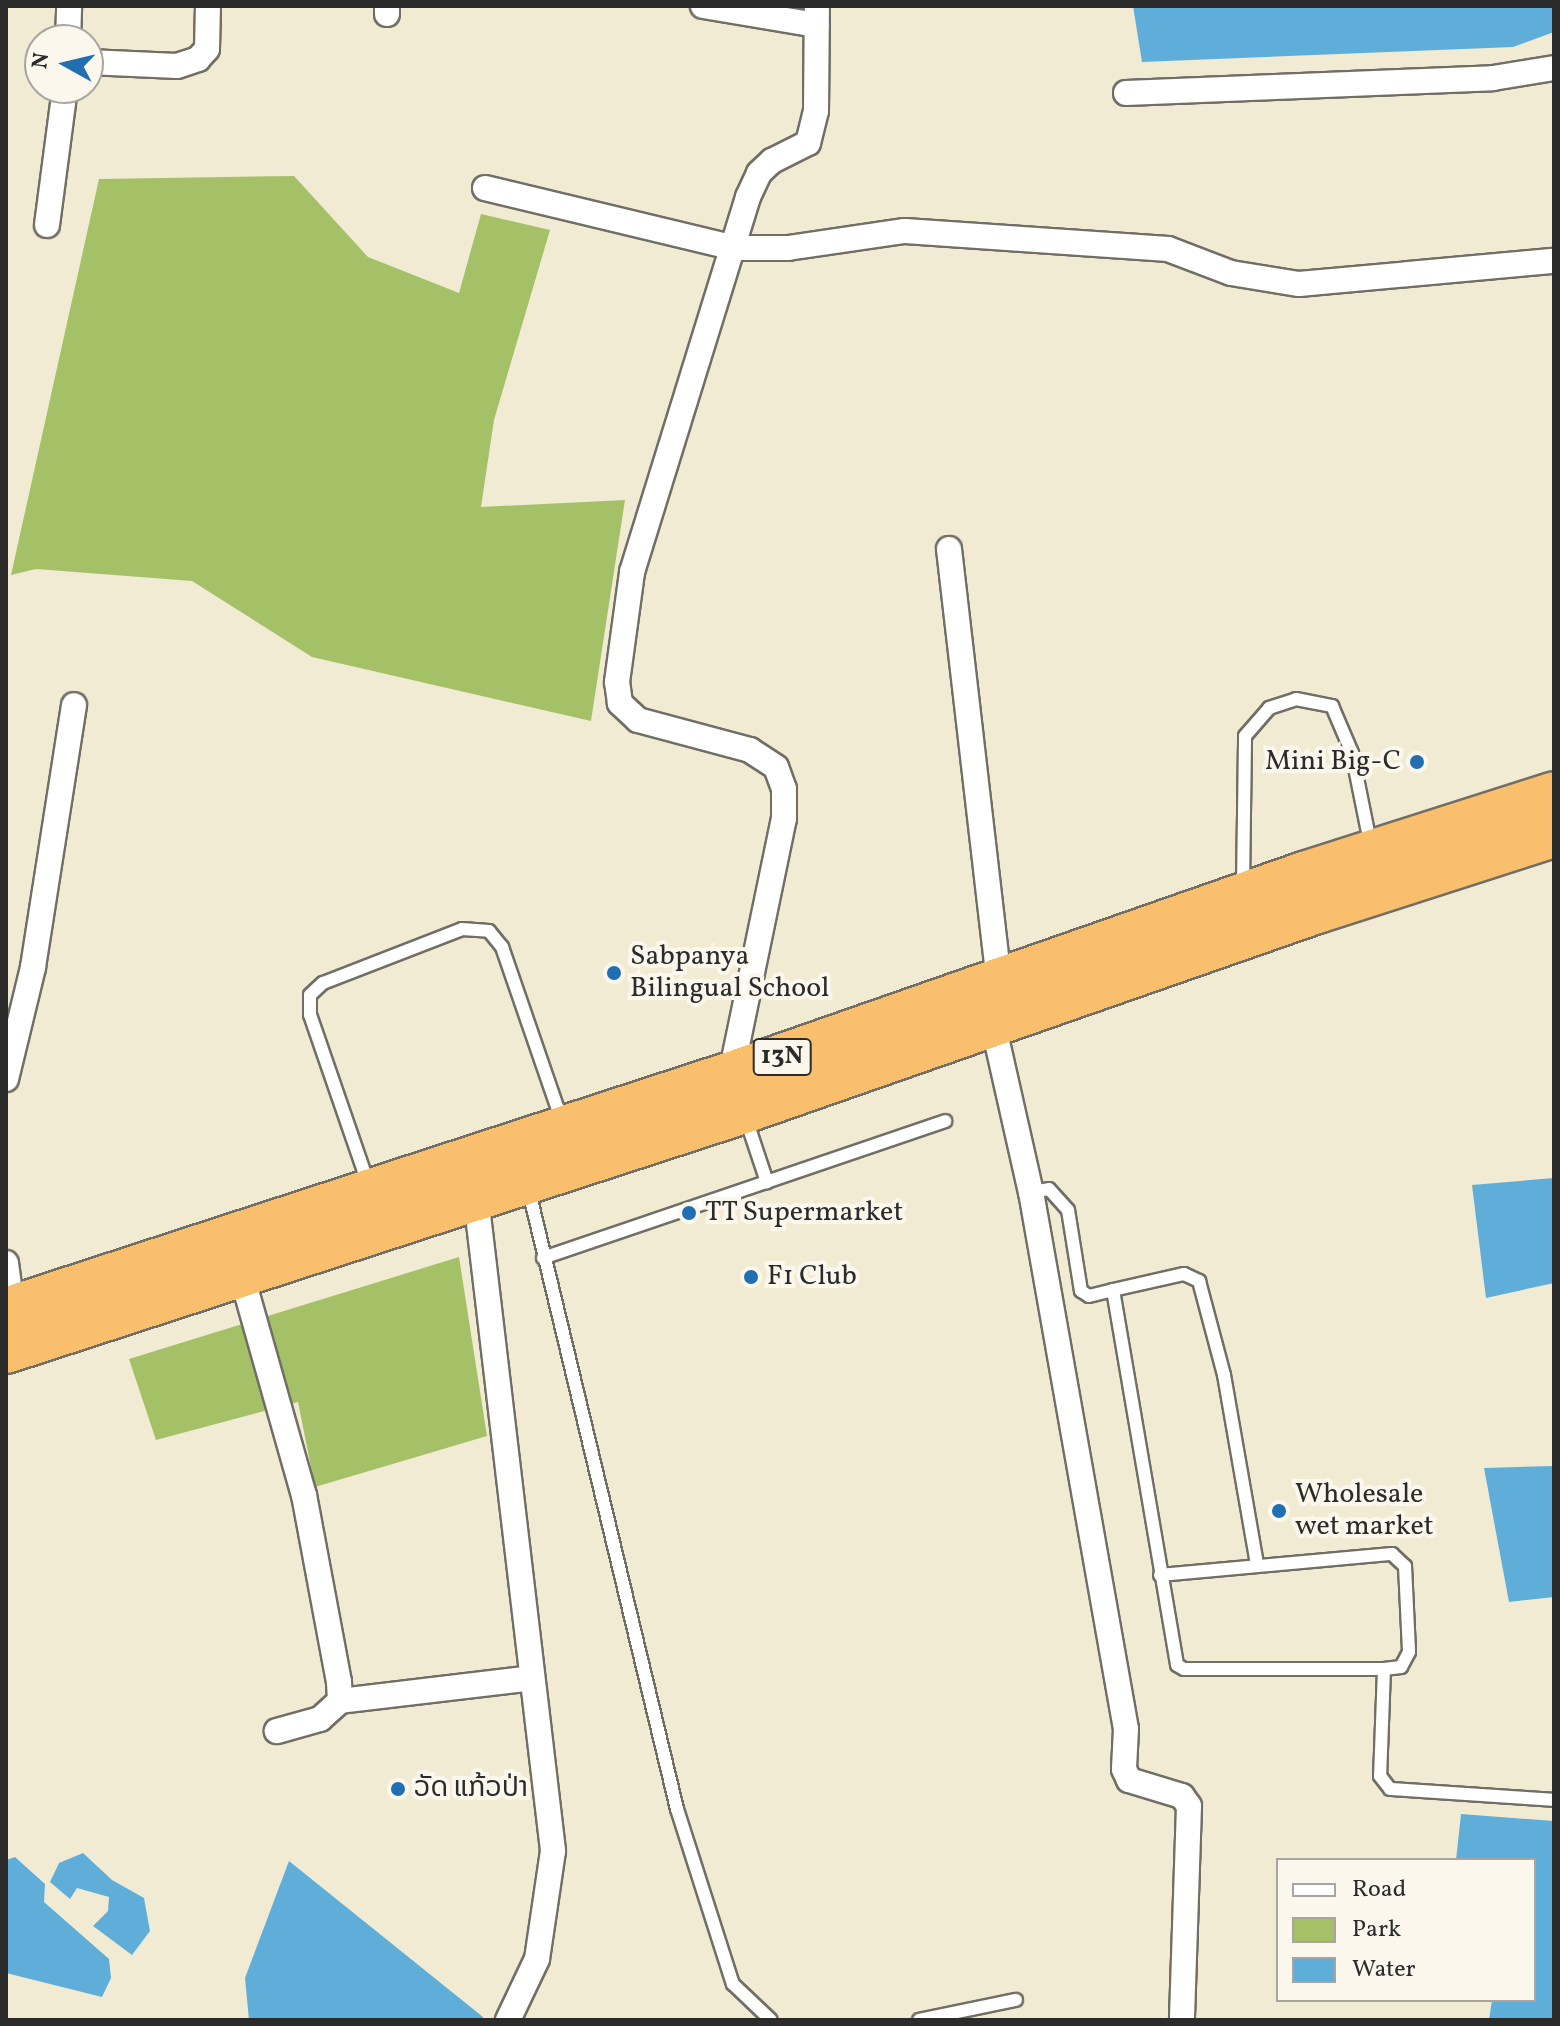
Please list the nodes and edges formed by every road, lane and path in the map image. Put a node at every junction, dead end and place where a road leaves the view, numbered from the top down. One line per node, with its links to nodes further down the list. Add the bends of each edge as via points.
1 (208, 6): 4 (street, via 207,49 198,59 177,66)
2 (703, 6): 3 (street)
3 (816, 16): 10 (street, via 816,111 808,143 759,173)
4 (104, 63)
5 (1554, 68): 6 (street, via 1493,78)
6 (1126, 93)
7 (63, 104): 9 (street)
8 (485, 188): 10 (street)
9 (47, 225)
10 (734, 248): 11 (street, via 788,248 920,232 1168,249 1231,273 1299,284); 20 (street, via 632,572 617,682 620,703 638,720 750,750 776,767 784,789 784,819)
11 (1554, 261)
12 (949, 549): 18 (street)
13 (74, 705): 19 (street, via 33,967)
14 (1554, 794): 16 (highway, 13N)
15 (1554, 835): 18 (highway, 13N, via 1317,911)
16 (1372, 852): 17 (highway, 13N); 17 (lane, via 1352,753 1332,706 1296,699 1269,708 1245,736)
17 (1243, 896): 18 (highway, 13N)
18 (992, 999): 20 (highway, 13N); 25 (street)
19 (6, 1079)
20 (737, 1092): 22 (highway, 13N); 23 (highway, 13N); 24 (lane)
21 (945, 1121): 24 (lane)
22 (564, 1124): 26 (highway, 13N); 26 (lane, via 502,947 489,931 462,929 323,983 310,995 310,1015)
23 (526, 1180): 27 (highway, 13N); 28 (lane)
24 (767, 1182): 28 (lane)
25 (1031, 1192): 31 (lane, via 1049,1189 1068,1210 1081,1291 1089,1296); 45 (street, via 1126,1729 1124,1769 1129,1780 1182,1796 1189,1806)
26 (371, 1194): 32 (highway, 13N)
27 (476, 1198): 30 (highway, 13N); 37 (street)
28 (543, 1258): 43 (lane, via 677,1809 710,1922 733,1984)
29 (6, 1263): 32 (street)
30 (241, 1273): 33 (highway, 13N); 38 (street, via 304,1495)
31 (1113, 1290): 34 (lane, via 1184,1274 1199,1281 1224,1375); 35 (lane)
32 (9, 1309)
33 (6, 1351)
34 (1257, 1565): 35 (lane); 36 (lane, via 1382,1553 1400,1558 1409,1652 1401,1667)
35 (1160, 1575): 36 (lane, via 1173,1657 1184,1669)
36 (1384, 1669): 40 (lane, via 1380,1776 1390,1789)
37 (532, 1678): 38 (street); 42 (street, via 553,1851 537,1959)
38 (340, 1701): 39 (street, via 320,1719)
39 (277, 1731)
40 (1554, 1800)
41 (1016, 2000): 44 (lane)
42 (508, 2020)
43 (771, 2020)
44 (919, 2020)
45 (1182, 2020)

